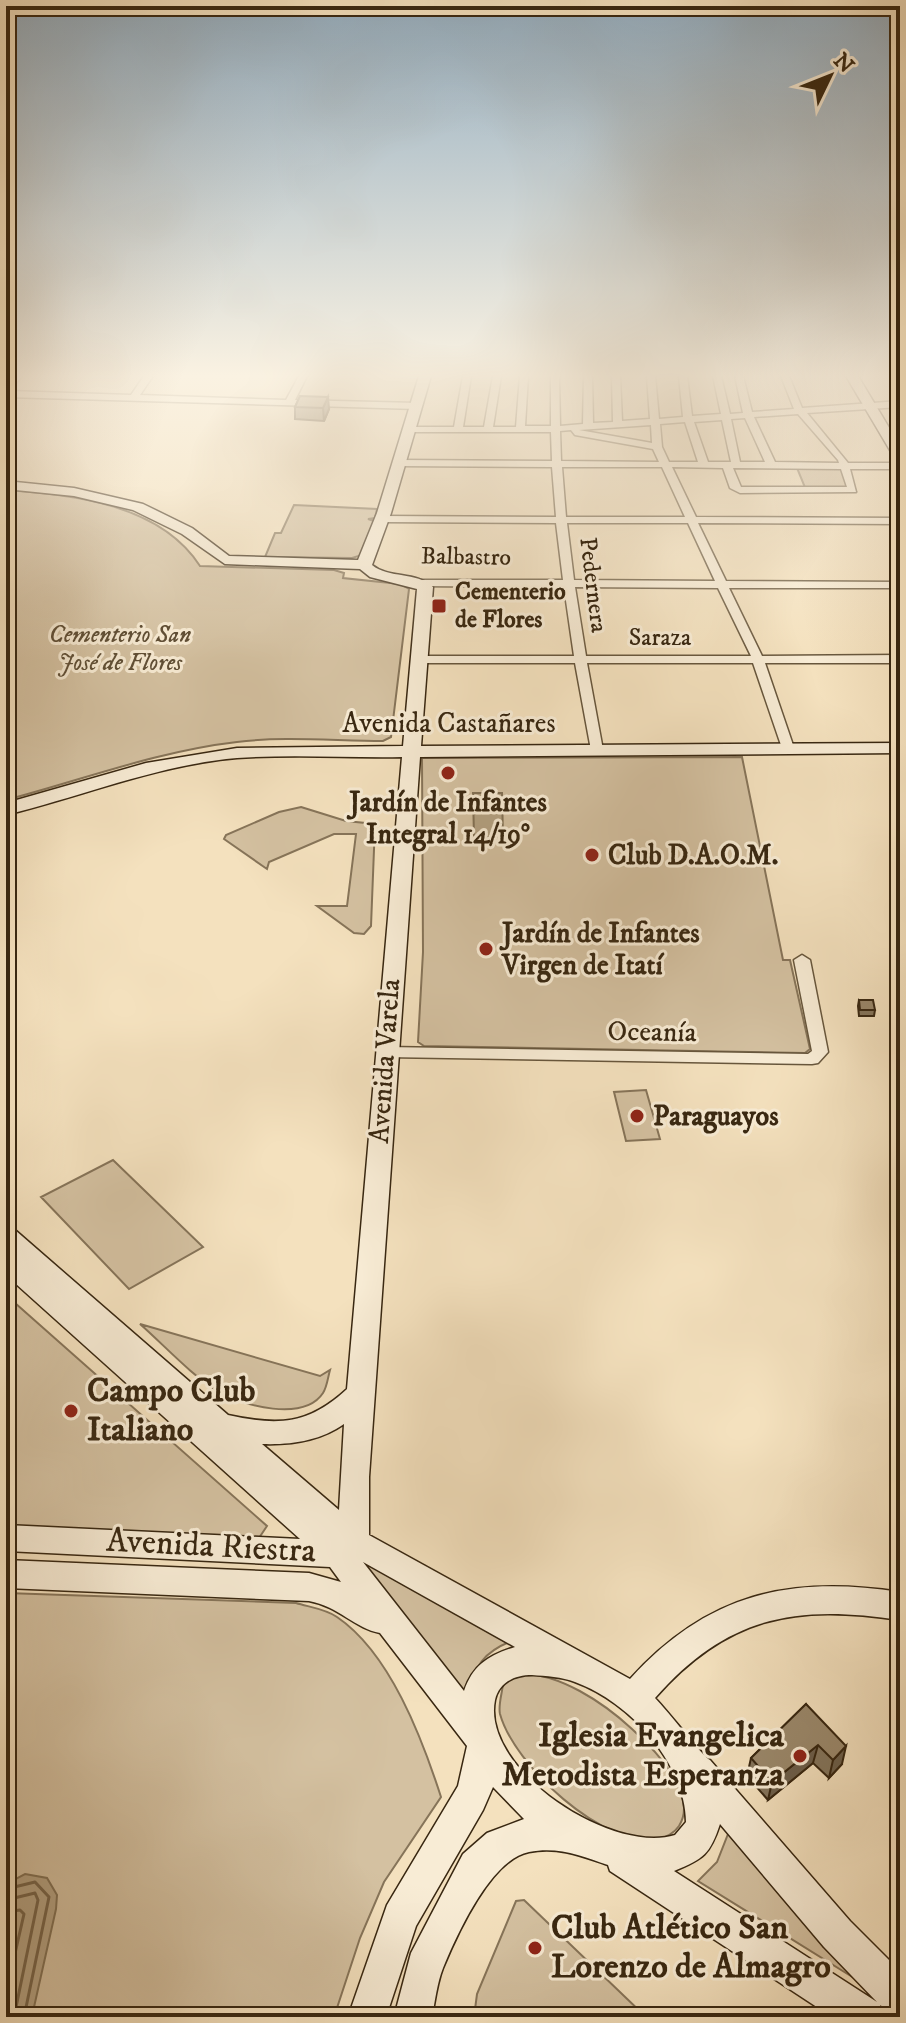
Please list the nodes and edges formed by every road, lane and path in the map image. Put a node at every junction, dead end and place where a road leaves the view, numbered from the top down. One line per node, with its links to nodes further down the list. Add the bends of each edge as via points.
1 (396, 470): 9 (main road)
2 (558, 470): 10 (street, Pedernera)
3 (668, 470): 11 (street)
4 (733, 470): 8 (street, via 740,490)
5 (791, 470): 8 (street)
6 (847, 470): 8 (street, via 853,490)
7 (6, 485): 13 (main road, Balbastro, via 74,492 138,507 173,522 225,560)
8 (799, 492)
9 (382, 519): 10 (street); 13 (main road)
10 (562, 519): 11 (street); 14 (street, Pedernera)
11 (694, 520): 12 (street); 16 (street)
12 (900, 521)
13 (364, 565): 15 (main road, Balbastro, via 375,574)
14 (570, 582): 15 (street, Balbastro); 16 (street, Balbastro); 21 (street, Pedernera)
15 (420, 583): 20 (main road, Avenida Varela, via 425,597)
16 (724, 584): 17 (street, Balbastro); 18 (street)
17 (900, 585)
18 (758, 659): 19 (street, Saraza); 21 (street, Saraza); 22 (street)
19 (900, 659)
20 (420, 660): 21 (street, Saraza); 24 (main road, Avenida Varela)
21 (580, 660): 25 (street, Pedernera)
22 (788, 748): 23 (main road, Avenida Castañares); 25 (main road, Avenida Castañares)
23 (900, 748)
24 (411, 750): 25 (main road, Avenida Castañares); 26 (main road, Avenida Castañares, via 208,756 137,770); 28 (main road, Avenida Varela)
25 (597, 750)
26 (6, 809)
27 (802, 960): 28 (street, Oceanía, via 820,1052 812,1059)
28 (386, 1052): 31 (main road, Avenida Varela)
29 (6, 1237): 32 (main road)
30 (6, 1260): 33 (main road)
31 (360, 1394): 32 (main road, via 323,1424 298,1432 272,1435); 36 (main road, Avenida Varela)
32 (218, 1424): 36 (main road)
33 (298, 1520): 35 (main road, via 299,1537); 36 (main road)
34 (6, 1538): 35 (main road, Avenida Riestra)
35 (282, 1549): 36 (main road, Avenida Riestra)
36 (346, 1549): 39 (main road); 40 (main road)
37 (6, 1574): 39 (main road, Avenida Riestra, via 331,1590)
38 (900, 1606): 41 (main road, via 830,1598 751,1608 676,1653)
39 (398, 1635): 42 (main road)
40 (588, 1671): 41 (main road); 42 (main road, via 539,1660 500,1666 484,1682 474,1710)
41 (632, 1700): 43 (main road)
42 (480, 1741): 44 (main road, via 510,1782); 46 (main road, via 478,1781 400,1918)
43 (684, 1756): 44 (main road, via 704,1807 700,1833 692,1845 664,1858); 45 (main road, via 837,1934)
44 (592, 1841): 47 (main road, via 530,1834 500,1845 476,1867 424,1966); 48 (main road)
45 (900, 1998)
46 (367, 2017)
47 (413, 2017)
48 (866, 2017)

